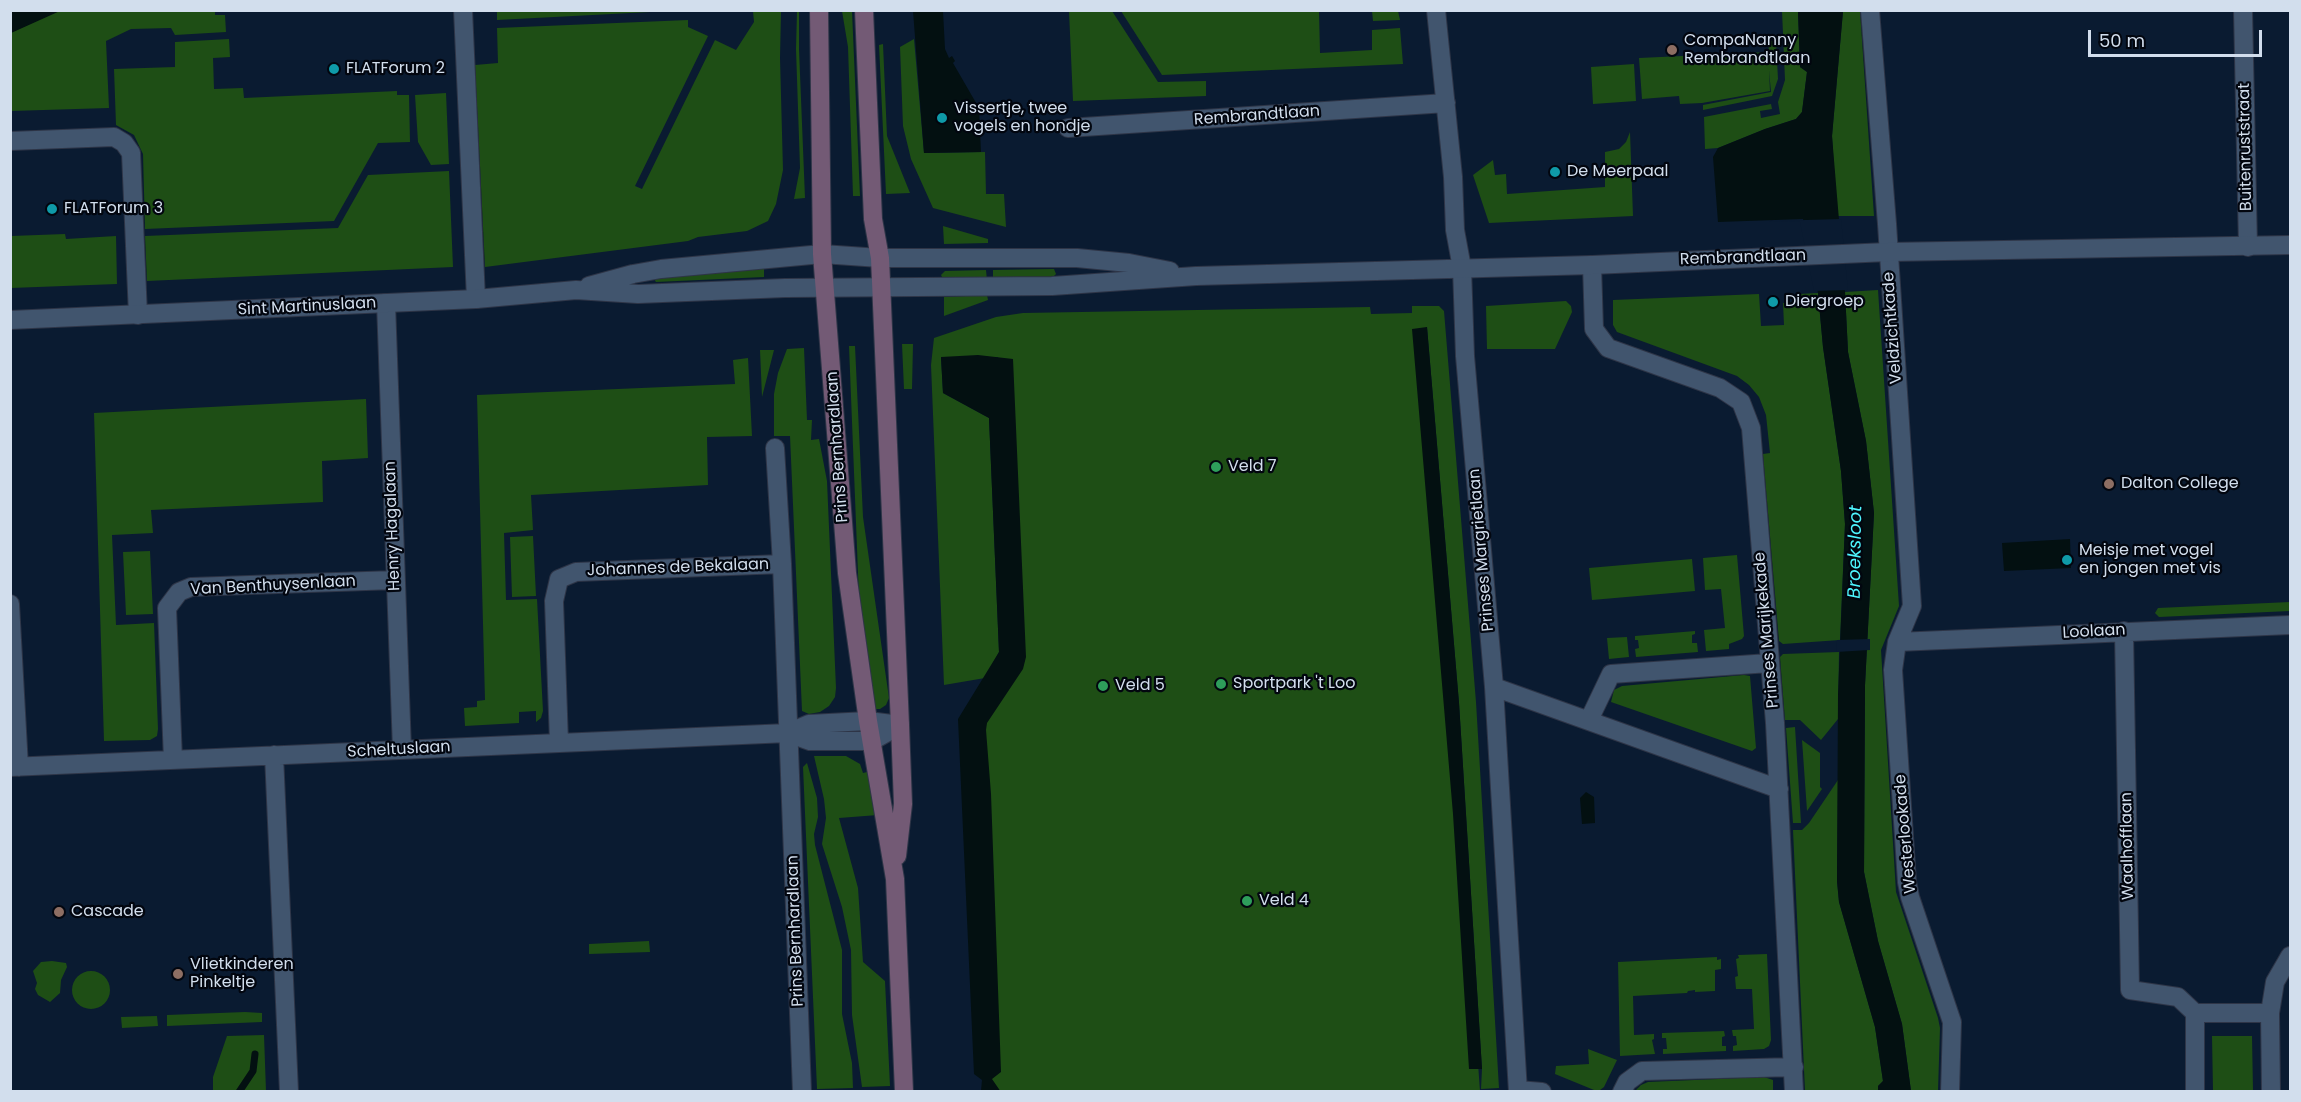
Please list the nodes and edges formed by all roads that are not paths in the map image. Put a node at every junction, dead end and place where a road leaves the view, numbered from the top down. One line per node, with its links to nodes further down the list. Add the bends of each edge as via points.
1 (462, 10): 21 (street)
2 (819, 10): 13 (main road, Prins Bernhardlaan)
3 (864, 10): 14 (main road, Prins Bernhardlaan, via 873,219)
4 (1436, 10): 7 (street, Prinses Margrietlaan)
5 (1870, 10): 12 (street, Veldzichtkade)
6 (2243, 10): 11 (street, Buitenruststraat)
7 (1446, 104): 8 (street, Rembrandtlaan); 16 (street, Prinses Margrietlaan, via 1455,230)
8 (1068, 128)
9 (10, 141): 23 (street, via 114,137 124,143 131,153)
10 (2290, 245): 11 (street, Rembrandtlaan)
11 (2248, 247): 12 (street, Rembrandtlaan)
12 (1888, 252): 15 (street, Rembrandtlaan); 31 (street, Veldzichtkade, via 1912,606)
13 (822, 254): 14 (street, Rembrandtlaan); 18 (main road, Prins Bernhardlaan); 20 (street, Sint Martinuslaan, via 651,271)
14 (880, 258): 17 (street, Rembrandtlaan, via 1077,258); 19 (main road, Prins Bernhardlaan)
15 (1592, 265): 16 (street, Rembrandtlaan); 32 (street, Prinses Marijkekade, via 1594,329 1608,348 1720,388 1741,402 1751,428)
16 (1462, 268): 17 (street, Rembrandtlaan); 33 (street, Prinses Margrietlaan, via 1465,356)
17 (1196, 276): 19 (street, Rembrandtlaan, via 1052,286)
18 (825, 288): 19 (street, Rembrandtlaan); 20 (street, Sint Martinuslaan, via 638,294); 35 (main road, Prins Bernhardlaan, via 847,573)
19 (880, 288): 36 (main road, Prins Bernhardlaan)
20 (576, 290): 21 (street, Sint Martinuslaan)
21 (476, 299): 22 (street, Sint Martinuslaan)
22 (386, 303): 23 (street, Sint Martinuslaan); 27 (street, Henry Hagalaan)
23 (138, 315): 24 (street, Sint Martinuslaan)
24 (10, 320)
25 (775, 448): 26 (street, Prins Bernhardlaan)
26 (782, 564): 37 (street, Prins Bernhardlaan); 39 (street, Johannes de Bekalaan, via 576,572 559,579 554,601)
27 (395, 579): 40 (street, Henry Hagalaan); 42 (street, Van Benthuysenlaan, via 191,588 179,592 167,608)
28 (10, 604): 43 (street)
29 (2290, 625): 30 (street, Loolaan)
30 (2124, 631): 31 (street, Loolaan); 47 (street, Waalhofflaan, via 2130,990 2178,998)
31 (1897, 642): 57 (street, Westerlookade, via 1893,669 1908,889 1953,1022)
32 (1769, 663): 34 (street, via 1611,674); 44 (street, Prinses Marijkekade)
33 (1494, 687): 34 (street); 50 (street, Prinses Margrietlaan)
34 (1589, 720): 44 (street)
35 (868, 721): 36 (street, Scheltuslaan); 37 (street, Scheltuslaan, via 809,724); 38 (main road, Prins Bernhardlaan)
36 (900, 725): 38 (street, Scheltuslaan); 45 (main road, Prins Bernhardlaan, via 903,804)
37 (788, 733): 38 (street, Scheltuslaan, via 810,741); 39 (street, Scheltuslaan); 52 (street, Prins Bernhardlaan)
38 (872, 741): 45 (main road, Prins Bernhardlaan)
39 (559, 742): 40 (street, Scheltuslaan)
40 (402, 750): 41 (street, Scheltuslaan)
41 (274, 755): 42 (street, Scheltuslaan); 51 (street)
42 (173, 760): 43 (street, Scheltuslaan)
43 (15, 767)
44 (1779, 789): 49 (street, Prinses Marijkekade)
45 (895, 879): 53 (main road, Prins Bernhardlaan)
46 (2290, 956): 48 (street, via 2275,982)
47 (2195, 1013): 48 (street); 58 (street)
48 (2270, 1013): 59 (street)
49 (1794, 1067): 55 (street, via 1642,1071 1627,1082); 56 (street, Prinses Marijkekade)
50 (1518, 1091): 54 (street)
51 (289, 1092)
52 (802, 1092)
53 (904, 1092)
54 (1542, 1092)
55 (1622, 1092)
56 (1794, 1092)
57 (1950, 1092)
58 (2195, 1092)
59 (2271, 1092)

